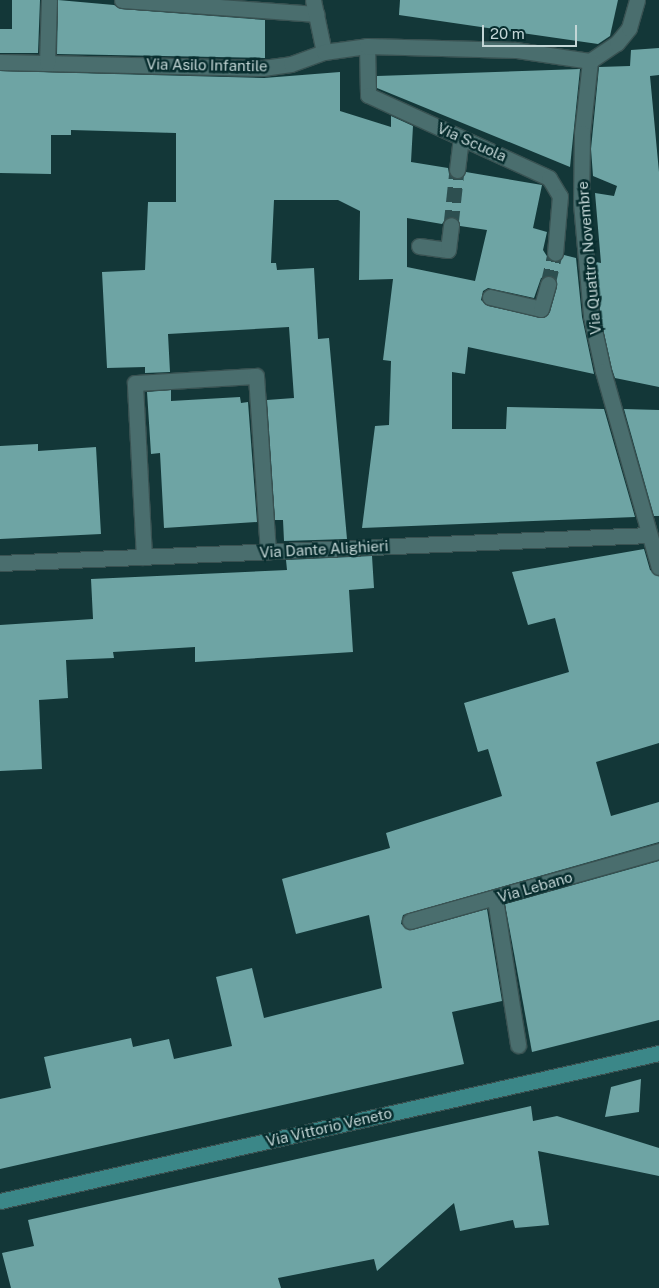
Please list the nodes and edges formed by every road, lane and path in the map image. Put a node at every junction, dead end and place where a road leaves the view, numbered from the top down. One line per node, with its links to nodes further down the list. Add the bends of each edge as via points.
1 (49, 0): 9 (street)
2 (122, 0): 4 (street)
3 (638, 0): 7 (street, via 629,28 617,43)
4 (314, 7): 6 (street)
5 (366, 46): 6 (street, Via Asilo Infantile); 7 (street, Via Asilo Infantile, via 516,50); 10 (street, Via Scuola, via 368,95)
6 (324, 52): 9 (street, Via Asilo Infantile, via 291,64 264,68)
7 (590, 61): 17 (street, Via Quattro Novembre, via 582,133 581,203 591,316)
8 (0, 62): 9 (street, Via Asilo Infantile)
9 (47, 63)
10 (461, 138): 11 (street); 14 (street, Via Scuola, via 549,178 560,196)
11 (457, 170)
12 (451, 225): 13 (street, via 448,250)
13 (419, 246)
14 (555, 253)
15 (548, 284): 16 (street, via 541,309)
16 (490, 297)
17 (649, 535): 18 (street, Via Dante Alighieri); 21 (street, Via Quattro Novembre)
18 (268, 552): 19 (street, Via Dante Alighieri); 19 (street, via 256,376 135,383)
19 (144, 557): 20 (street, Via Dante Alighieri)
20 (0, 563)
21 (659, 567)
22 (659, 851): 23 (street, Via Lebano)
23 (495, 899): 24 (street, Via Lebano); 25 (street)
24 (410, 921)
25 (518, 1045)
26 (659, 1053): 27 (main road, Via Vittorio Veneto)
27 (0, 1201)

